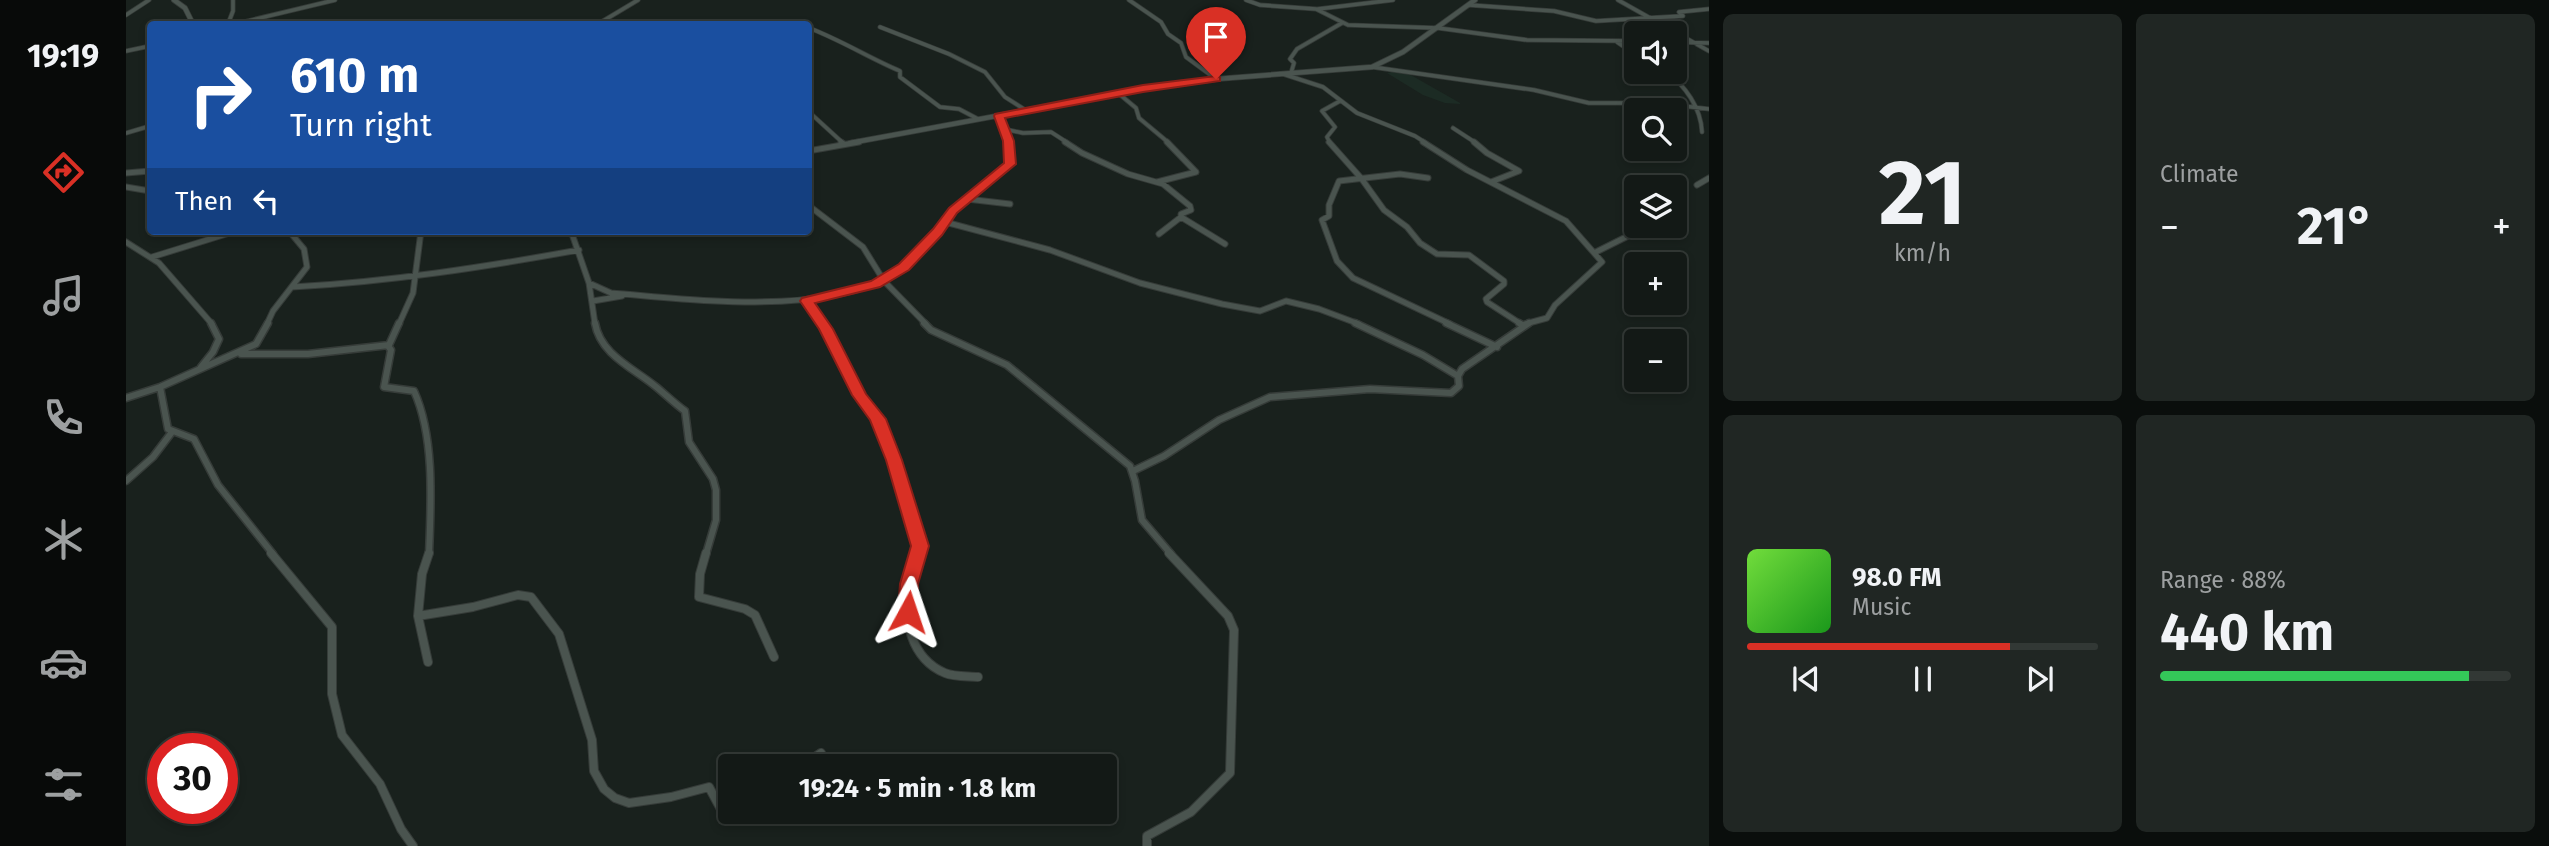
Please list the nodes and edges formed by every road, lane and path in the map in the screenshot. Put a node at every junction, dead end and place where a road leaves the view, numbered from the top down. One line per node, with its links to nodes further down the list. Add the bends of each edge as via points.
1 (149, 0): 17 (street)
2 (186, 0): 12 (street)
3 (233, 0): 20 (street)
4 (335, 0): 21 (street)
5 (638, 0): 22 (street)
6 (1129, 0): 39 (street, via 1161,22 1181,43 1186,57)
7 (1246, 0): 13 (street)
8 (1269, 0): 13 (street)
9 (1392, 0): 15 (street)
10 (1475, 0): 14 (street)
11 (1618, 0): 18 (street)
12 (176, 1): 19 (street, via 186,8)
13 (1260, 5): 15 (street)
14 (1469, 5): 18 (street, via 1554,11 1594,21); 25 (street)
15 (1316, 9): 23 (street)
16 (1709, 9): 18 (street)
17 (126, 15)
18 (1650, 18): 30 (street)
19 (192, 21)
20 (229, 21)
21 (248, 21)
22 (603, 21)
23 (1342, 23): 25 (street); 37 (street, via 1294,52)
24 (880, 27): 45 (street, via 980,69 1005,97)
25 (1438, 28): 27 (street, via 1527,40); 36 (street)
26 (812, 30): 48 (street, via 900,71 900,77 940,107 958,109)
27 (1615, 41): 28 (street); 33 (street)
28 (1624, 41)
29 (1687, 42): 30 (street)
30 (1693, 42): 31 (street); 35 (street)
31 (1709, 43)
32 (147, 47): 34 (street)
33 (1624, 47)
34 (126, 51)
35 (1709, 51)
36 (1372, 67): 37 (street); 43 (street, via 1534,89 1589,103)
37 (1291, 73): 38 (street)
38 (1283, 74): 39 (street); 42 (street, via 1323,87)
39 (1216, 79): 41 (street)
40 (1680, 84): 43 (street)
41 (1118, 93): 45 (street); 61 (street, via 1196,172)
42 (1340, 101): 58 (street, via 1322,111 1335,127 1327,140); 62 (street, via 1357,113 1415,136)
43 (1698, 107): 44 (street); 52 (street)
44 (1709, 109)
45 (1027, 111): 47 (street)
46 (812, 115): 54 (street)
47 (999, 116): 48 (street); 51 (street)
48 (978, 119): 54 (street)
49 (147, 127): 53 (street)
50 (1453, 128): 62 (street, via 1519,171)
51 (1004, 129): 61 (street, via 1051,132 1082,153); 66 (street, via 1010,164)
52 (1702, 132)
53 (126, 133)
54 (844, 144): 55 (street)
55 (812, 151)
56 (147, 171): 57 (street)
57 (126, 173)
58 (1362, 178): 59 (street, via 1401,174); 89 (street, via 1384,210 1420,243 1437,254 1469,255 1500,278 1504,284 1487,302); 91 (street, via 1339,181 1329,216 1322,220 1340,265 1366,286)
59 (1429, 178)
60 (1709, 178): 63 (street)
61 (1157, 182): 69 (street, via 1190,206)
62 (1491, 182): 80 (street, via 1566,220)
63 (1697, 185)
64 (126, 187): 65 (street)
65 (147, 190)
66 (967, 199): 67 (street); 70 (street)
67 (1010, 204)
68 (812, 208): 83 (street, via 857,242)
69 (1181, 217): 71 (street); 78 (street)
70 (945, 222): 83 (street, via 904,267); 94 (street, via 1050,250 1140,284 1222,304 1260,311 1286,301 1319,309 1423,355)
71 (1159, 234)
72 (223, 235): 81 (street)
73 (292, 235): 85 (street, via 308,261)
74 (420, 235): 82 (street)
75 (573, 235): 79 (street)
76 (1624, 238): 80 (street)
77 (127, 244): 81 (street)
78 (1225, 244)
79 (579, 250): 82 (street); 84 (street)
80 (1596, 252): 89 (street, via 1602,263 1575,285 1547,318)
81 (152, 257): 93 (street, via 177,281 219,336)
82 (414, 275): 85 (street); 90 (street, via 401,324)
83 (884, 281): 88 (street); 98 (street, via 931,330 1007,365)
84 (589, 283): 86 (street, via 611,293); 87 (street)
85 (292, 287): 92 (street, via 272,310 259,341)
86 (638, 295): 87 (street); 88 (street)
87 (593, 300): 101 (street, via 596,328 614,357 685,411 689,442 713,480 716,520 700,574 699,597 755,615)
88 (807, 301): 103 (street, via 859,395 878,419 916,529 919,557 908,597 913,643 920,655 946,674)
89 (1524, 326): 91 (street)
90 (388, 346): 92 (street, via 308,354); 100 (street, via 384,387 414,391 423,411 432,518)
91 (1497, 347): 94 (street)
92 (239, 354): 93 (street)
93 (197, 371): 95 (street)
94 (1458, 376): 98 (street, via 1459,386 1448,394 1370,389 1270,397 1219,420)
95 (160, 387): 96 (street); 97 (street, via 166,425)
96 (126, 398)
97 (172, 432): 99 (street); 105 (street, via 194,439 218,485 332,626 332,694 342,735 380,784)
98 (1133, 471): 106 (street, via 1145,527 1226,613 1234,630 1230,773 1191,812 1148,834)
99 (126, 481)
100 (418, 615): 102 (street); 104 (street, via 518,595 531,597 559,635 592,740 594,771 604,789 629,803 709,787)
101 (774, 657)
102 (428, 662)
103 (978, 677)
104 (718, 804)
105 (413, 846)
106 (1147, 846)

